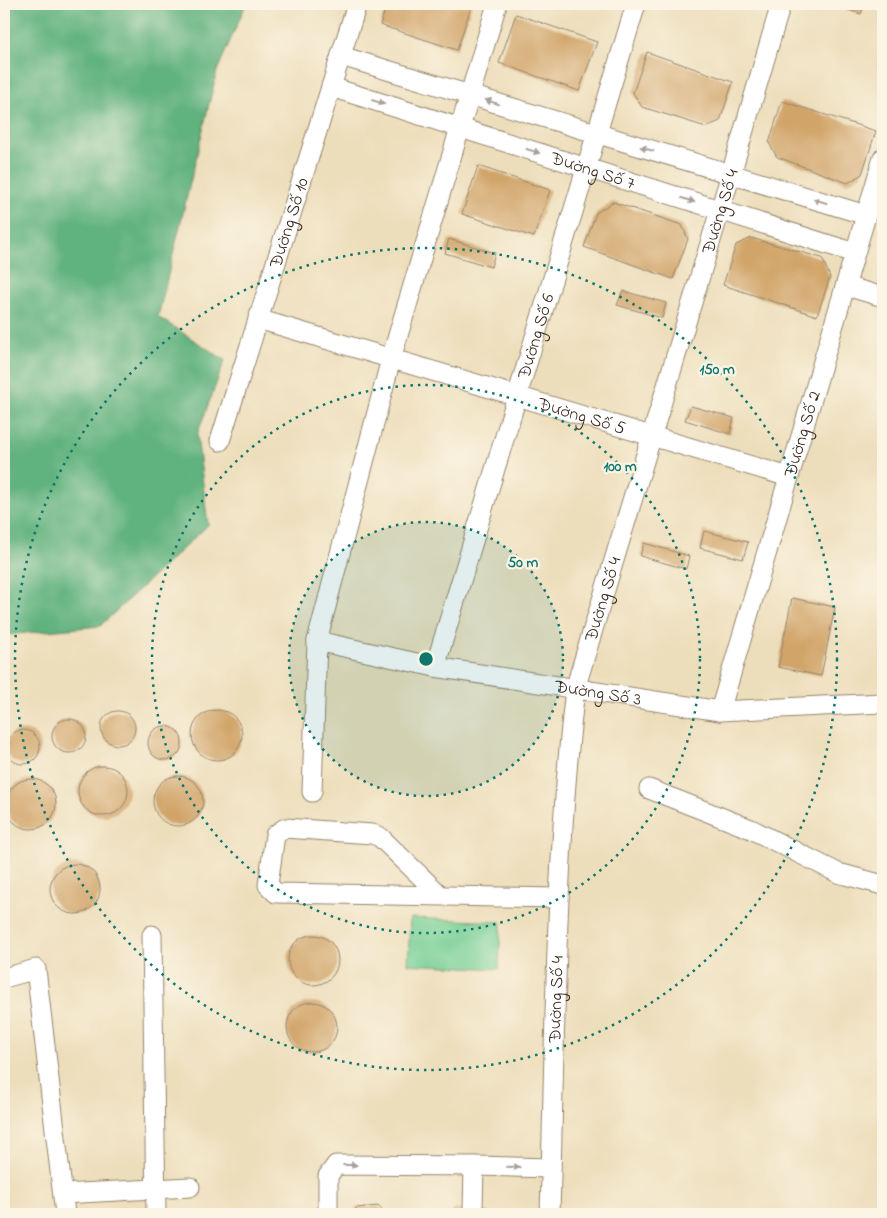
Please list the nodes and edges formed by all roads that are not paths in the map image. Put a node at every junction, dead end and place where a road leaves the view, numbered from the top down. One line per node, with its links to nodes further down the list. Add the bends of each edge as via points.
1 (357, 4): 5 (street, Đường Số 10)
2 (497, 4): 7 (street)
3 (636, 4): 9 (street, Đường Số 6)
4 (780, 4): 12 (street, Đường Số 4)
5 (341, 56): 6 (street, Đường Số 10); 7 (street, Đường Số 7)
6 (331, 87): 8 (street, Đường Số 7, one-way to 8); 19 (street, Đường Số 10)
7 (469, 95): 8 (street); 9 (street, Đường Số 7, one-way to 7)
8 (460, 128): 11 (street, Đường Số 7, one-way to 11); 20 (street)
9 (597, 134): 11 (street, Đường Số 6); 12 (street, Đường Số 7, one-way to 9)
10 (883, 158): 13 (street, Đường Số 2)
11 (587, 168): 14 (street, Đường Số 7, one-way to 14); 21 (street, Đường Số 6)
12 (731, 174): 14 (street, Đường Số 4); 15 (street, Đường Số 7, one-way to 12)
13 (879, 186): 15 (street, Đường Số 2)
14 (720, 210): 16 (street, Đường Số 7); 22 (street, Đường Số 4)
15 (866, 215): 16 (street, Đường Số 2)
16 (855, 253): 17 (street, Đường Số 2)
17 (846, 286): 18 (street); 24 (street, Đường Số 2)
18 (883, 297)
19 (258, 319): 20 (street, Đường Số 5); 23 (street, Đường Số 10)
20 (391, 359): 21 (street, Đường Số 5); 25 (street)
21 (517, 396): 22 (street, Đường Số 5); 26 (street, Đường Số 6)
22 (651, 436): 24 (street, Đường Số 5); 27 (street, Đường Số 4)
23 (220, 441)
24 (789, 478): 29 (street, Đường Số 2)
25 (316, 642): 26 (street, Đường Số 3); 31 (street)
26 (436, 667): 27 (street, Đường Số 3)
27 (575, 689): 29 (street, Đường Số 3); 34 (street, Đường Số 4)
28 (883, 703): 29 (street, Đường Số 3)
29 (720, 711)
30 (649, 789): 32 (street, via 751,829 838,872)
31 (312, 792)
32 (883, 885)
33 (441, 896): 33 (street, via 276,893 268,885 275,835 285,828 372,834 387,843); 34 (street)
34 (559, 898): 38 (street, Đường Số 4)
35 (152, 935): 40 (street)
36 (4, 978): 41 (street, via 36,969)
37 (474, 1166): 38 (street, one-way to 38); 42 (street); 45 (street, one-way to 37, via 328,1176 336,1165)
38 (551, 1168): 46 (street, Đường Số 4)
39 (190, 1187): 40 (street)
40 (156, 1189): 41 (street); 44 (street)
41 (63, 1194): 43 (street)
42 (473, 1210)
43 (65, 1214)
44 (156, 1214)
45 (328, 1214)
46 (550, 1214)

